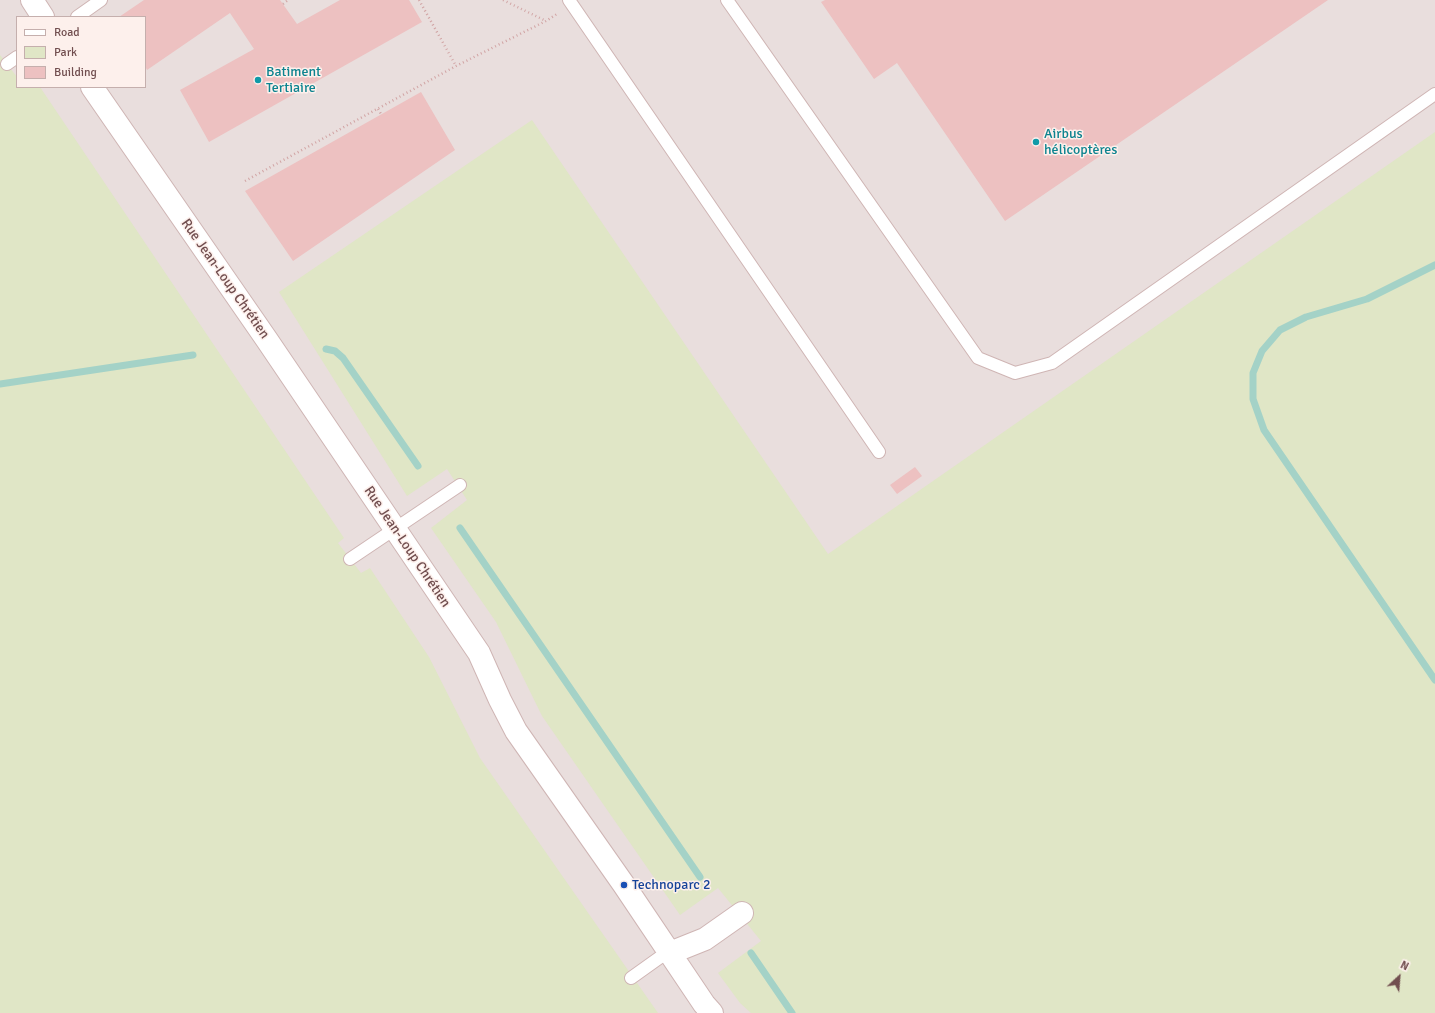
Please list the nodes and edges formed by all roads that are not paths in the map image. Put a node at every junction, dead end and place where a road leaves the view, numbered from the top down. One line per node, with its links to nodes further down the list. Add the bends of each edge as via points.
1 (32, 0): 5 (street)
2 (101, 0): 6 (lane)
3 (726, 0): 10 (lane, via 978,358 1015,372 1052,363)
4 (570, 2): 11 (lane)
5 (42, 16)
6 (78, 16)
7 (16, 58): 8 (lane)
8 (7, 64)
9 (93, 88): 13 (street, Rue Jean-Loup Chrétien)
10 (1435, 94)
11 (879, 452)
12 (460, 484): 13 (lane)
13 (395, 529): 14 (lane); 16 (street, Rue Jean-Loup Chrétien, via 479,653 516,731)
14 (350, 559)
15 (742, 913): 16 (street, via 705,939)
16 (670, 953): 17 (lane); 18 (street, Rue Jean-Loup Chrétien)
17 (631, 978)
18 (712, 1013)

